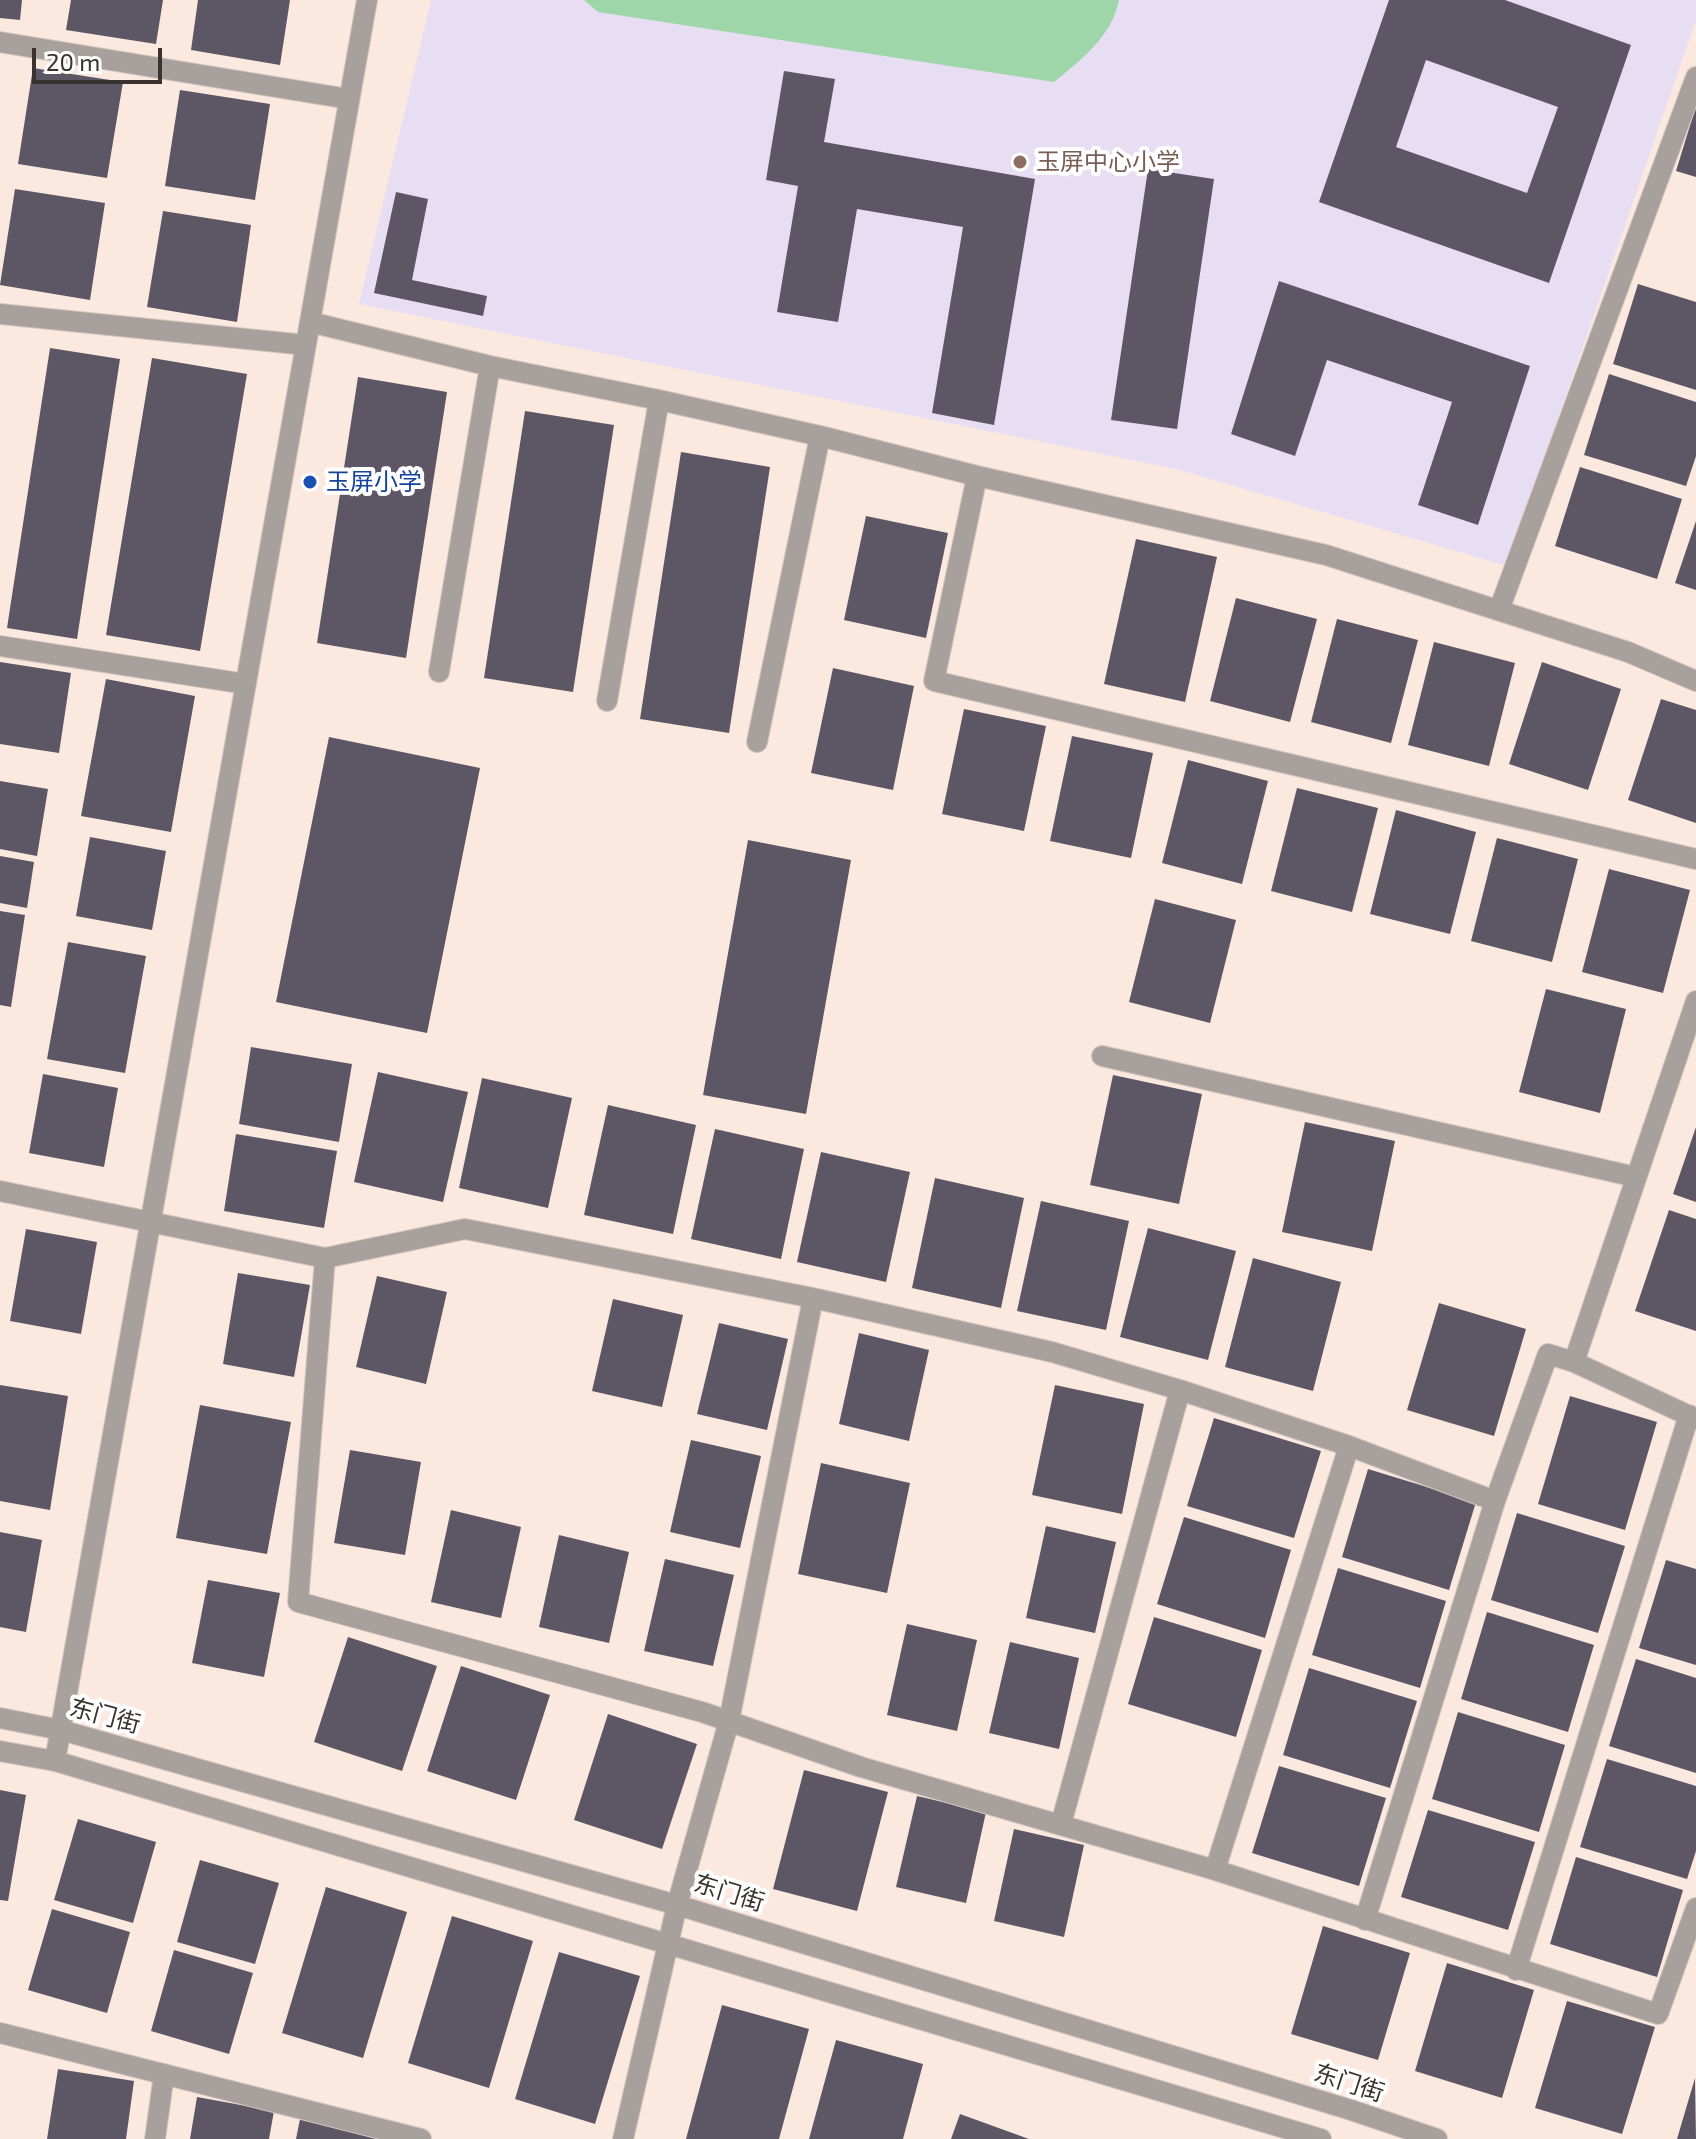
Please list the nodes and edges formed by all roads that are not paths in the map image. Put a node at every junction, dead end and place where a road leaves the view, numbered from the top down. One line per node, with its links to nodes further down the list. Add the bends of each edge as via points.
1 (367, 0): 4 (street)
2 (0, 42): 4 (street)
3 (1696, 77): 12 (street)
4 (349, 99): 6 (street)
5 (0, 314): 7 (street)
6 (310, 322): 7 (street); 8 (street)
7 (306, 345): 16 (street)
8 (490, 366): 9 (street); 14 (street)
9 (659, 400): 10 (street); 17 (street)
10 (820, 436): 11 (street); 18 (street)
11 (977, 476): 12 (street, via 1326,555); 19 (street, via 934,681)
12 (1499, 610): 15 (street, via 1628,652)
13 (0, 646): 16 (street)
14 (439, 672)
15 (1696, 681)
16 (246, 684): 25 (street)
17 (607, 701)
18 (757, 742)
19 (1696, 859)
20 (1696, 1001): 21 (street)
21 (1688, 1050): 23 (street)
22 (1102, 1056): 23 (street)
23 (1636, 1177): 28 (street)
24 (0, 1191): 25 (street)
25 (151, 1221): 26 (street); 35 (street)
26 (325, 1258): 27 (street, via 465,1229); 34 (street, via 298,1602)
27 (813, 1298): 29 (street, via 1052,1352); 34 (street)
28 (1574, 1362): 30 (street); 32 (street, via 1548,1354)
29 (1180, 1390): 31 (street); 38 (street)
30 (1692, 1417): 44 (street)
31 (1349, 1446): 32 (street); 39 (street)
32 (1495, 1501): 42 (street)
33 (0, 1718): 35 (street, 东门街)
34 (729, 1721): 38 (street, via 861,1767); 40 (street)
35 (61, 1730): 37 (street); 40 (street, 东门街)
36 (0, 1751): 37 (street)
37 (55, 1761): 43 (street)
38 (1061, 1824): 39 (street)
39 (1215, 1870): 42 (street)
40 (677, 1905): 43 (street); 52 (street, 东门街)
41 (1696, 1908): 44 (street, via 1658,2014)
42 (1365, 1920): 44 (street)
43 (670, 1944): 50 (street); 51 (street)
44 (1516, 1970)
45 (0, 2033): 46 (street)
46 (164, 2074): 47 (street); 48 (street)
47 (400, 2137): 49 (street)
48 (155, 2139)
49 (421, 2139)
50 (623, 2139)
51 (1321, 2139)
52 (1437, 2139)

